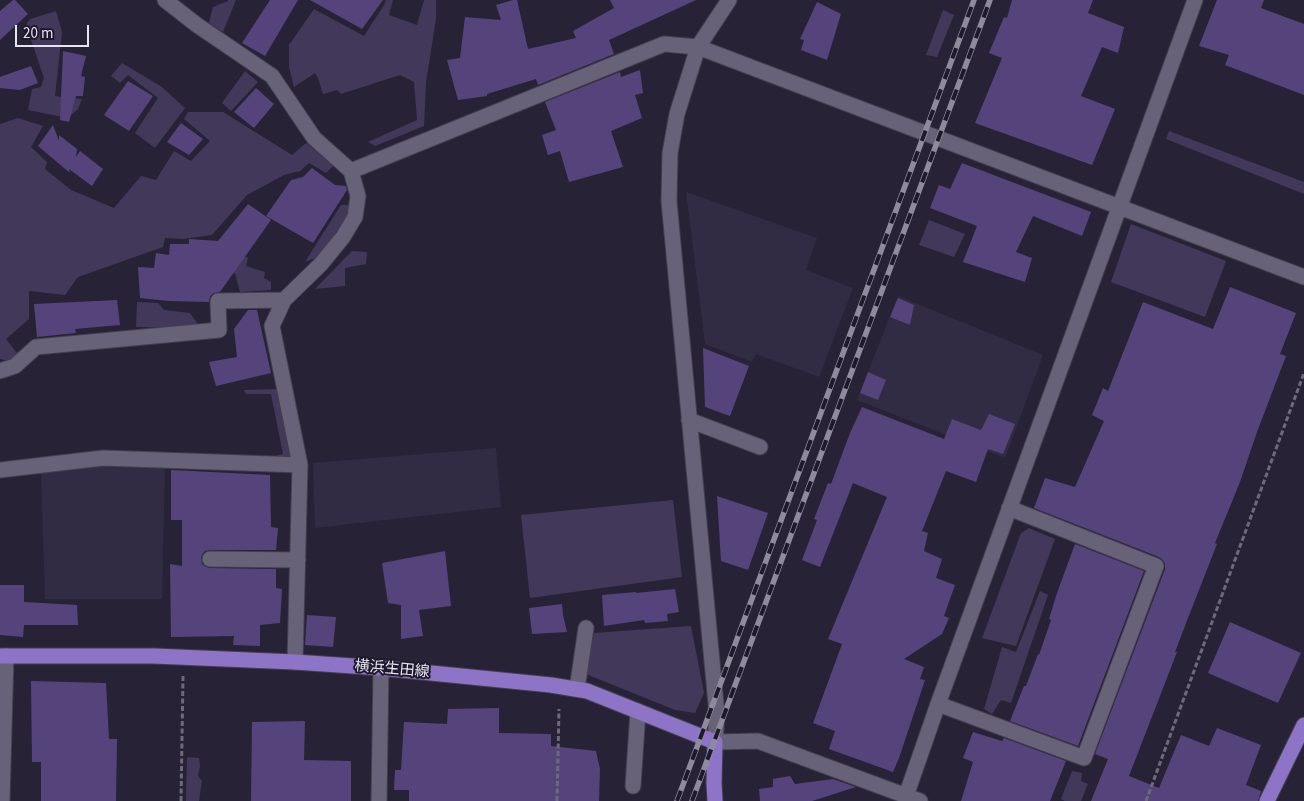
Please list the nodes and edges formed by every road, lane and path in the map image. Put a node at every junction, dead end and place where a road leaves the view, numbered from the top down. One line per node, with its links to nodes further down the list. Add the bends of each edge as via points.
1 (165, 0): 5 (street, via 272,76 314,138)
2 (729, 0): 4 (street)
3 (1195, 0): 6 (street)
4 (698, 47): 5 (street, via 664,44); 6 (street); 11 (street, via 677,114 670,153 669,201)
5 (351, 171): 8 (street, via 358,196 355,217 321,264)
6 (1118, 206): 7 (street); 15 (street)
7 (1304, 277)
8 (284, 300): 9 (street, via 218,301 219,330 36,347 15,366); 13 (street, via 272,326)
9 (0, 371)
10 (1304, 373): 37 (path)
11 (689, 420): 12 (street); 29 (street, via 717,715)
12 (760, 447)
13 (300, 465): 14 (street, via 103,458); 17 (street)
14 (0, 470)
15 (1009, 508): 24 (street); 24 (street, via 1156,566 1084,758)
16 (210, 559): 17 (street)
17 (298, 560): 21 (street)
18 (586, 628): 23 (street)
19 (3, 656): 20 (main road, 横浜生田線); 32 (street)
20 (184, 658): 21 (main road, 横浜生田線); 33 (path)
21 (295, 662): 22 (main road, 横浜生田線)
22 (382, 668): 23 (main road, 横浜生田線); 34 (street)
23 (577, 689): 26 (main road, 横浜生田線)
24 (938, 704): 31 (street)
25 (559, 709): 35 (path)
26 (638, 711): 29 (main road, 横浜生田線); 30 (street)
27 (1304, 725): 28 (main road)
28 (1301, 741): 38 (main road)
29 (715, 742): 31 (street, via 758,741); 36 (main road)
30 (633, 786)
31 (913, 798)
32 (2, 801)
33 (181, 801)
34 (379, 801)
35 (557, 801)
36 (715, 801)
37 (1146, 801)
38 (1267, 801)

